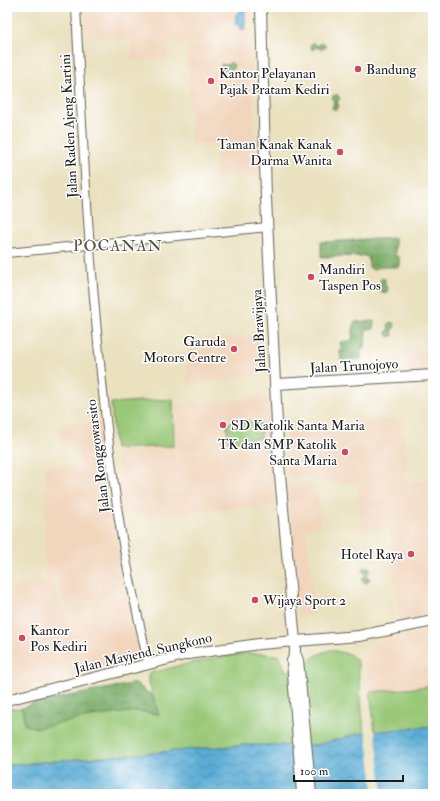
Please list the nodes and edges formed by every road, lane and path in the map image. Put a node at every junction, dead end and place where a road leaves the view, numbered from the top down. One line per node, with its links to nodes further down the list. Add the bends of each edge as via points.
1 (76, 7): 4 (street, Jalan Raden Ajeng Kartini)
2 (262, 7): 3 (main road, Jalan Brawijaya)
3 (268, 227): 4 (street); 7 (main road, Jalan Brawijaya)
4 (89, 244): 5 (street); 10 (street, Jalan Ronggowarsito, via 118,515)
5 (7, 253)
6 (433, 375): 7 (main road, Jalan Trunojoyo)
7 (276, 384): 9 (main road, Jalan Brawijaya, via 282,514)
8 (433, 621): 9 (main road, Jalan Mayjend. Sungkono, via 359,636)
9 (295, 642): 10 (main road, Jalan Mayjend. Sungkono, via 188,654); 11 (main road, Jalan Brawijaya, via 292,661)
10 (148, 663): 12 (main road, Jalan Mayjend. Sungkono)
11 (296, 671): 13 (main road, Jalan Brawijaya); 14 (main road, Jalan Brawijaya)
12 (8, 700)
13 (302, 794)
14 (311, 794)

